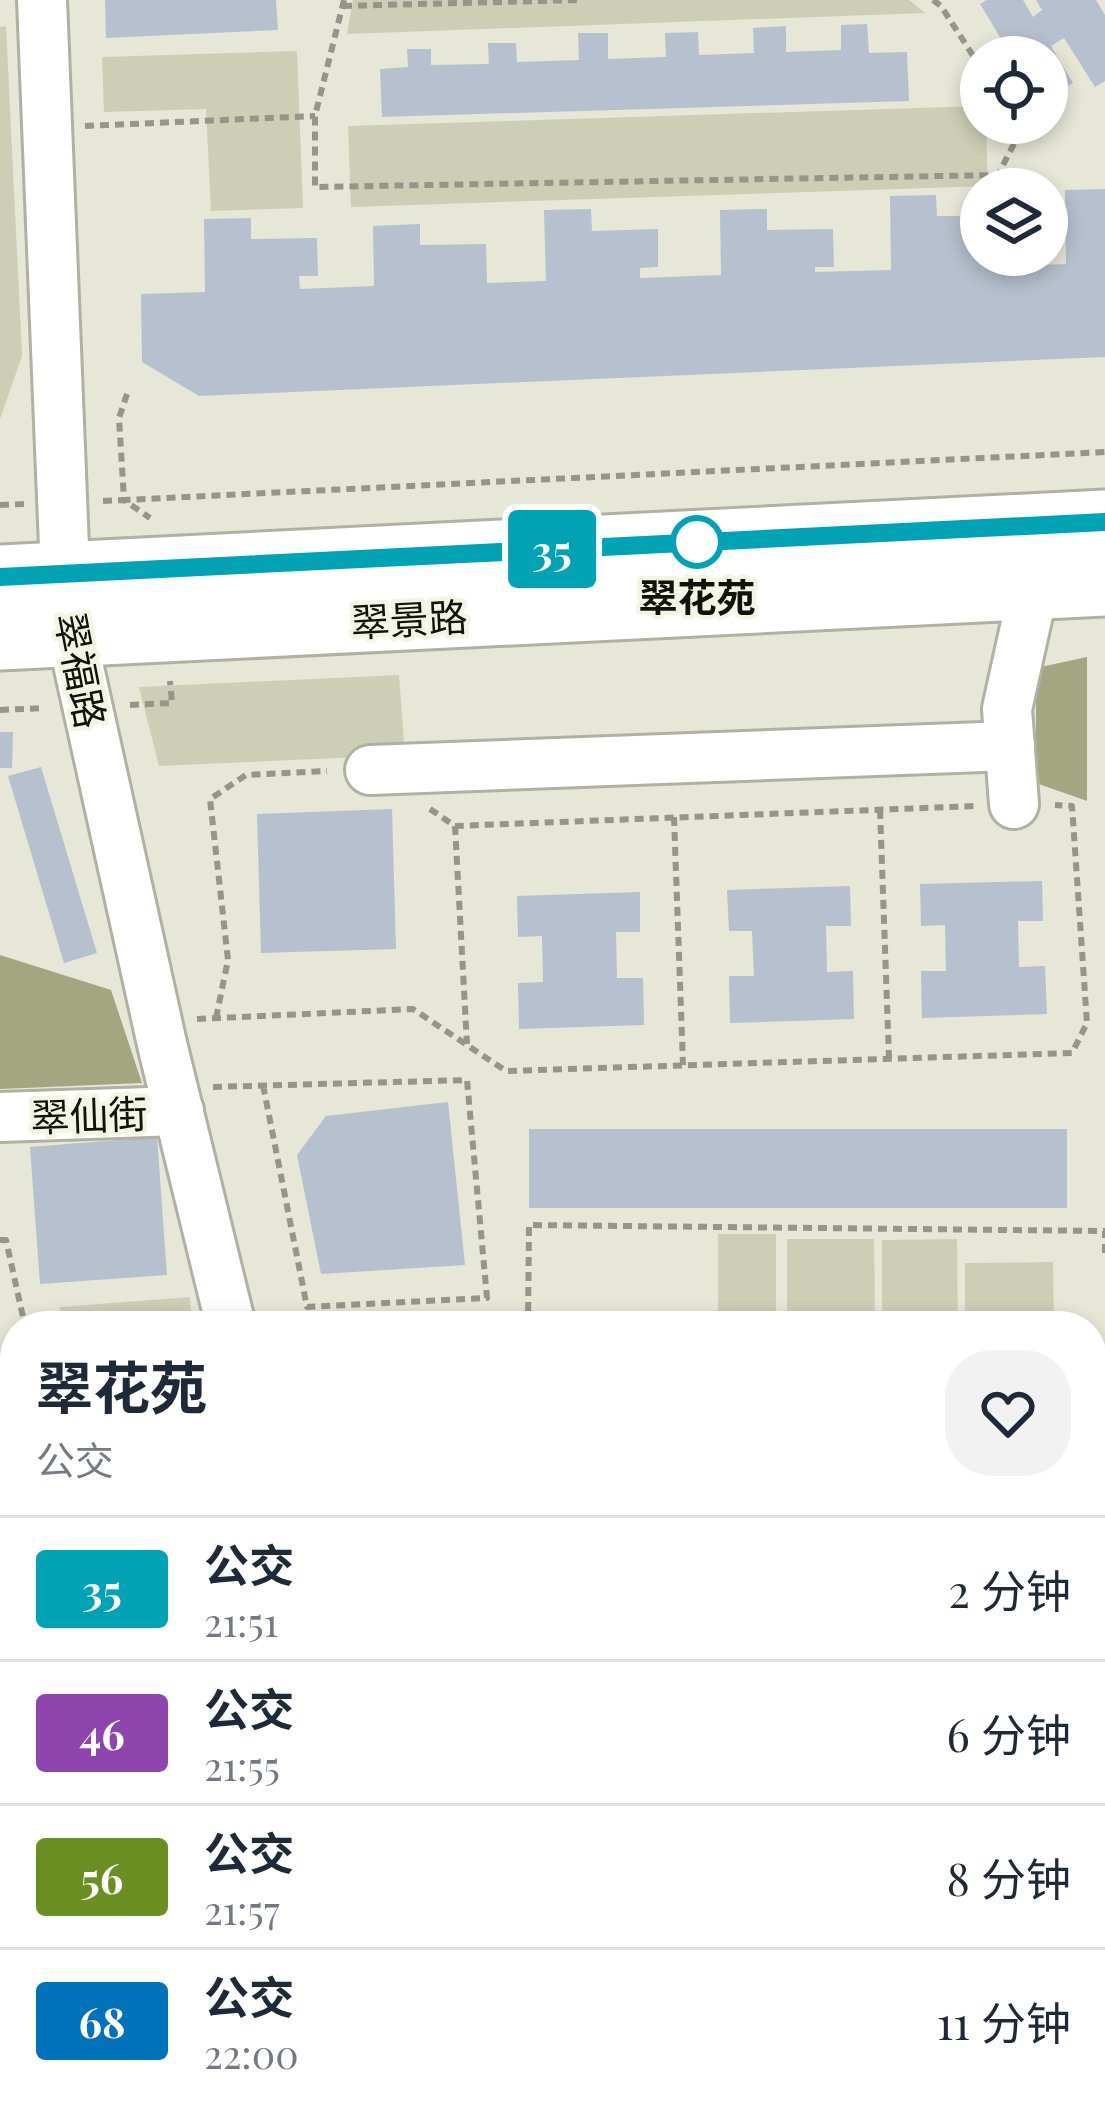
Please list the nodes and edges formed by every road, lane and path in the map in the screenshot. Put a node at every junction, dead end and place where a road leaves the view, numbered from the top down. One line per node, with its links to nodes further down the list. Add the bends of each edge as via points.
1 (577, 0): 3 (path)
2 (933, 0): 5 (path)
3 (344, 3): 6 (path)
4 (28, 9): 7 (street, 翠福路)
5 (960, 38)
6 (315, 116): 7 (path); 8 (path, via 315,187 998,175)
7 (46, 128): 12 (street, 翠福路)
8 (1014, 144)
9 (127, 394): 10 (path, via 119,418 124,500)
10 (1105, 452)
11 (1105, 522): 12 (main road, 翠景路)
12 (65, 572): 13 (main road, 翠景路); 16 (street, 翠福路)
13 (0, 577)
14 (1105, 584): 15 (main road, 翠景路)
15 (1034, 587): 16 (main road, 翠景路); 18 (street)
16 (73, 634): 17 (main road, 翠景路); 25 (street, 翠福路)
17 (0, 638)
18 (1008, 728): 19 (street); 20 (street)
19 (370, 770): 23 (path); 24 (path, via 246,775 209,799 228,960)
20 (1014, 804): 21 (path); 27 (path, via 1072,806 1087,1023 1072,1053)
21 (880, 810): 22 (path); 27 (path)
22 (674, 817): 23 (path); 28 (path)
23 (455, 826): 26 (path)
24 (216, 1018): 25 (path); 26 (path, via 413,1009)
25 (158, 1021): 30 (street, 翠福路)
26 (467, 1045): 28 (path, via 506,1071)
27 (889, 1059): 28 (path)
28 (683, 1066)
29 (263, 1085): 29 (path, via 467,1080 487,1298 308,1307); 30 (path)
30 (176, 1099): 31 (street, 翠仙街); 35 (street, 翠福路)
31 (0, 1117)
32 (0, 1240): 34 (path)
33 (1105, 1253): 36 (path, via 1105,1231 529,1225)
34 (22, 1311)
35 (227, 1311)
36 (528, 1311)

